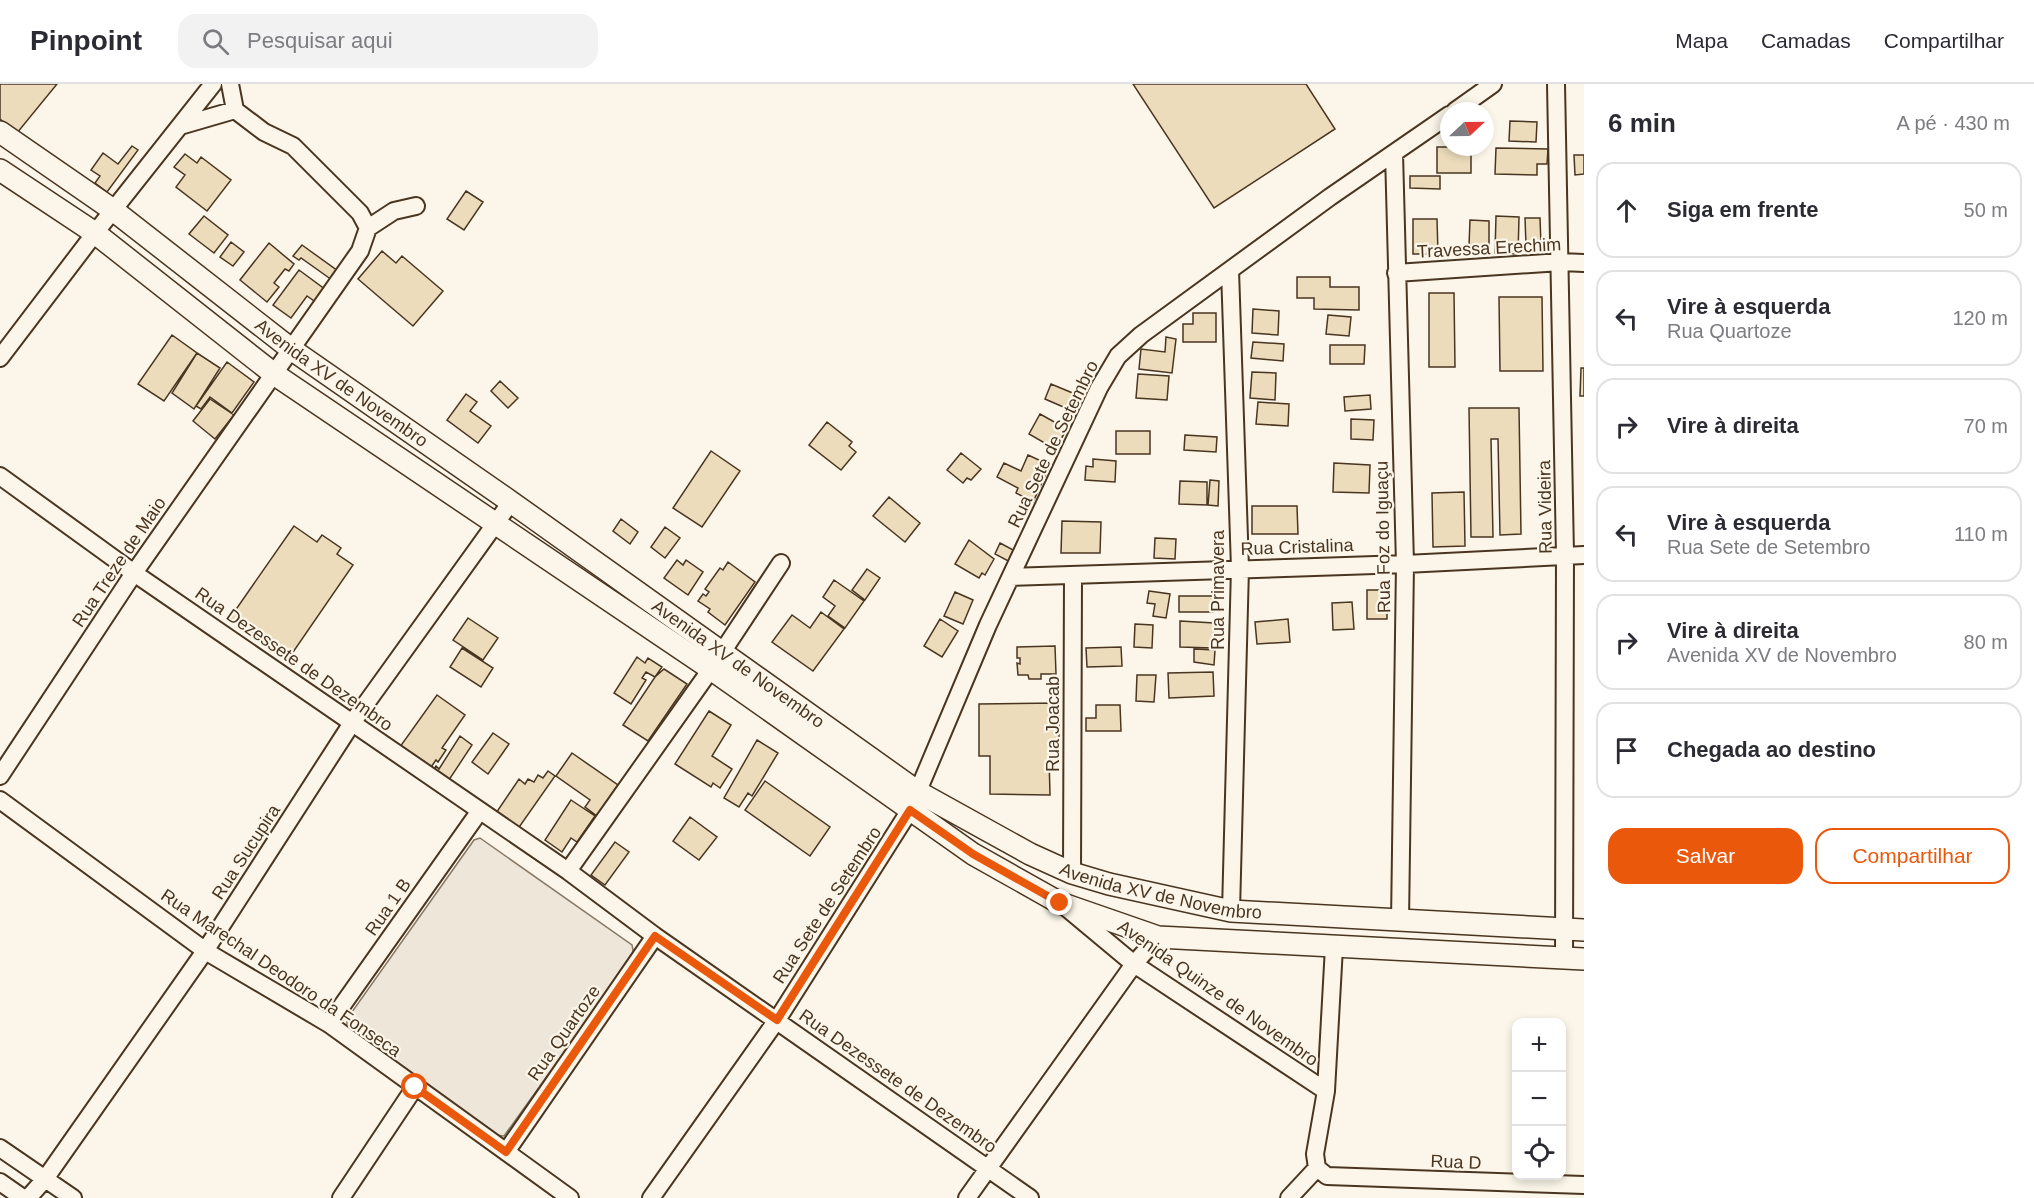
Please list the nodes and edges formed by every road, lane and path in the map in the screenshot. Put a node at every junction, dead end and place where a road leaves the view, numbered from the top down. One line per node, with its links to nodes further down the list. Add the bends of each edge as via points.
1 (213, 84): 8 (street)
2 (230, 84): 6 (street)
3 (1492, 84): 5 (street)
4 (1556, 84): 16 (street, Rua Videira)
5 (1467, 102)
6 (234, 110): 8 (street); 14 (street, via 264,132 293,146 360,213)
7 (1440, 121): 10 (street, Rua Sete de Setembro)
8 (180, 126): 13 (street)
9 (0, 132): 13 (main road, Avenida XV de Novembro)
10 (1394, 153): 18 (street, Rua Sete de Setembro); 19 (street, Rua Foz do Iguaçu)
11 (0, 170): 15 (main road, Avenida XV de Novembro)
12 (416, 206): 14 (street, via 394,211)
13 (112, 210): 15 (street); 20 (main road, Avenida XV de Novembro)
14 (368, 228): 20 (street, Rua Treze de Maio, via 360,251)
15 (95, 233): 21 (street); 22 (main road, Avenida XV de Novembro)
16 (1561, 262): 17 (street, Travessa Erechim); 19 (street, Travessa Erechim); 26 (street, Rua Videira)
17 (1584, 263)
18 (1230, 270): 30 (street, Rua Primavera); 33 (street, Rua Sete de Setembro, via 1118,356 1099,388)
19 (1396, 273): 29 (street, Rua Foz do Iguaçu)
20 (291, 349): 22 (street, Rua Treze de Maio); 24 (main road, Avenida XV de Novembro)
21 (0, 358)
22 (274, 374): 25 (main road, Avenida XV de Novembro); 31 (street, Rua Treze de Maio)
23 (0, 476): 31 (street, Rua Dezessete de Dezembro)
24 (511, 502): 25 (street, Rua Sucupira); 34 (main road, Avenida XV de Novembro)
25 (494, 524): 34 (main road, Avenida XV de Novembro); 35 (street, Rua Sucupira)
26 (1565, 555): 27 (street, Rua Cristalina); 29 (street, Rua Cristalina); 45 (street, Rua Videira)
27 (1584, 555)
28 (781, 563): 34 (street)
29 (1404, 564): 30 (street, Rua Cristalina); 44 (street, Rua Foz do Iguaçu)
30 (1240, 568): 32 (street, Rua Cristalina); 43 (street, Rua Primavera)
31 (134, 573): 35 (street, Rua Dezessete de Dezembro); 36 (street, Rua Treze de Maio)
32 (1073, 576): 33 (street, Rua Cristalina); 41 (street, Rua Joacab)
33 (1011, 577): 38 (street, Rua Sete de Setembro)
34 (717, 661): 38 (main road, Avenida XV de Novembro); 40 (street)
35 (352, 723): 39 (street, Rua Dezessete de Dezembro); 49 (street, Rua Sucupira)
36 (0, 776)
37 (0, 800): 49 (street, Rua Marechal Deodoro da Fonseca)
38 (914, 801): 41 (main road, Avenida XV de Novembro); 42 (main road, Avenida XV de Novembro, via 973,854); 52 (street, Rua Sete de Setembro)
39 (479, 812): 40 (street, Rua Dezessete de Dezembro); 53 (street, Rua 1 B)
40 (568, 871): 46 (street, Rua Dezessete de Dezembro)
41 (1072, 873): 43 (main road, Avenida XV de Novembro)
42 (1060, 903): 47 (main road, Avenida XV de Novembro); 51 (street, Avenida Quinze de Novembro)
43 (1231, 911): 44 (main road, Avenida XV de Novembro)
44 (1400, 922): 45 (main road, Avenida XV de Novembro)
45 (1575, 930): 50 (street, Rua Videira)
46 (655, 936): 52 (street, Rua Dezessete de Dezembro); 57 (street, Rua Quartoze)
47 (1158, 937): 48 (main road, Avenida XV de Novembro); 51 (street)
48 (1334, 947): 50 (main road, Avenida XV de Novembro); 55 (street)
49 (205, 951): 53 (street, Rua Marechal Deodoro da Fonseca); 60 (street, Rua Sucupira)
50 (1574, 958)
51 (1134, 964): 55 (street, Avenida Quinze de Novembro); 58 (street)
52 (777, 1020): 58 (street, Rua Dezessete de Dezembro); 68 (street, Rua Sete de Setembro)
53 (329, 1024): 54 (street, Rua Marechal Deodoro da Fonseca)
54 (415, 1087): 57 (street, Rua Marechal Deodoro da Fonseca); 66 (street)
55 (1326, 1091): 59 (street, via 1315,1154)
56 (0, 1148): 60 (street)
57 (506, 1152): 67 (street, Rua Marechal Deodoro da Fonseca)
58 (988, 1169): 69 (street); 70 (street, Rua Dezessete de Dezembro)
59 (1322, 1172): 63 (street, Rua D); 71 (street)
60 (45, 1179): 64 (street, Rua Sucupira); 65 (street)
61 (0, 1182): 64 (street)
62 (1584, 1185): 63 (street, Rua D)
63 (1538, 1191)
64 (25, 1198)
65 (73, 1198)
66 (341, 1198)
67 (570, 1198)
68 (651, 1198)
69 (967, 1198)
70 (1030, 1198)
71 (1289, 1198)

